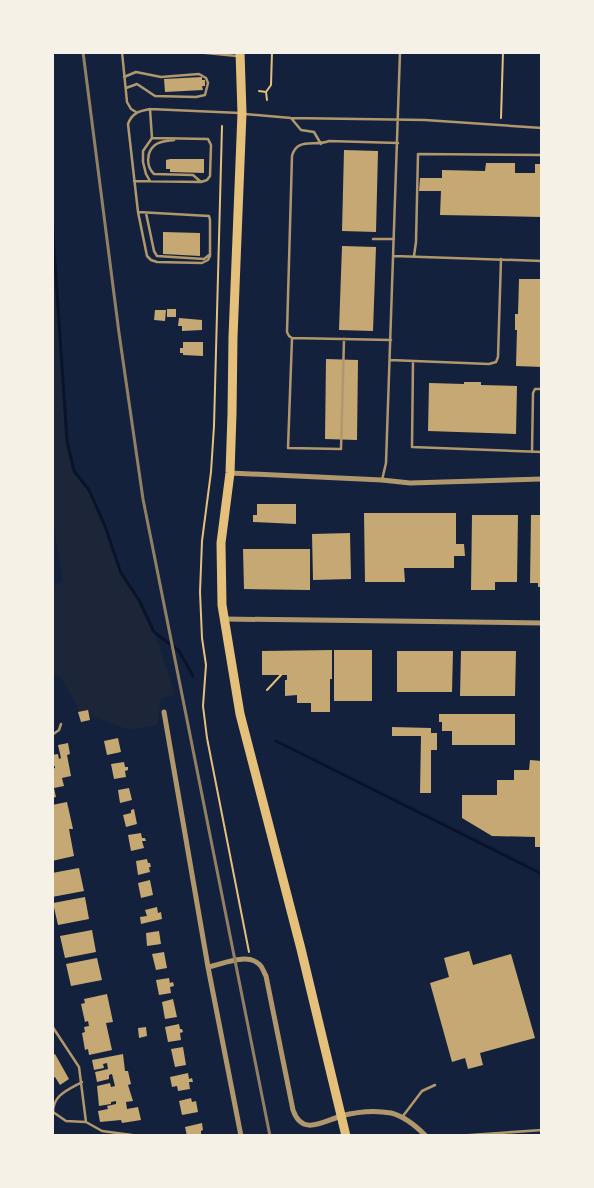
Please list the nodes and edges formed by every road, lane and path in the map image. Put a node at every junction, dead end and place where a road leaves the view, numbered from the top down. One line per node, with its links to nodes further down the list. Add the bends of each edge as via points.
1 (122, 52): 7 (lane)
2 (196, 52): 6 (lane)
3 (272, 52): 10 (path, via 271,85)
4 (400, 52): 17 (lane)
5 (503, 52): 16 (path)
6 (240, 54): 14 (highway)
7 (124, 77): 8 (lane); 8 (lane, via 136,72 159,77 199,74 205,76 208,83 205,95 196,97 155,96 138,84)
8 (126, 88): 13 (lane, via 129,106)
9 (260, 91): 10 (path)
10 (266, 92): 11 (path)
11 (267, 100)
12 (150, 109): 13 (lane); 14 (lane); 20 (lane)
13 (136, 112): 25 (lane, via 128,124)
14 (242, 113): 15 (lane); 45 (highway)
15 (291, 118): 17 (lane); 23 (lane, via 301,130 314,132)
16 (501, 118)
17 (399, 119): 19 (lane); 22 (lane)
18 (222, 126): 55 (path, via 214,426 200,583 206,665 203,706)
19 (542, 128)
20 (152, 138): 21 (lane); 26 (lane, via 143,153 143,167)
21 (181, 138): 27 (lane, via 209,140 211,175); 27 (lane, via 153,146 148,158 149,169 154,174 193,174)
22 (398, 143): 23 (lane, via 329,141); 31 (lane)
23 (321, 144): 37 (lane, via 299,144 293,153 287,332)
24 (542, 155): 34 (lane, via 418,154)
25 (134, 181): 26 (lane); 28 (lane)
26 (150, 181): 27 (lane)
27 (201, 182)
28 (138, 212): 29 (lane); 32 (lane, via 146,254 152,260 202,263)
29 (146, 213): 32 (lane, via 157,256 204,259); 32 (lane, via 207,216 210,220)
30 (373, 239): 31 (lane)
31 (394, 239): 33 (lane)
32 (210, 254)
33 (394, 256): 34 (lane); 39 (lane)
34 (414, 256): 35 (lane)
35 (501, 259): 36 (lane); 41 (lane, via 496,362)
36 (542, 261)
37 (292, 338): 38 (lane); 38 (lane, via 288,448 342,449)
38 (344, 339): 39 (lane)
39 (391, 340): 40 (lane)
40 (390, 360): 41 (lane); 47 (lane, via 386,463)
41 (413, 361): 43 (lane, via 412,448)
42 (542, 389): 43 (lane, via 535,389 533,393)
43 (532, 452): 44 (lane)
44 (542, 452)
45 (230, 473): 47 (street); 48 (highway, via 221,543)
46 (542, 479): 47 (street, via 410,483)
47 (382, 480)
48 (225, 620): 49 (street); 61 (highway, via 240,714)
49 (542, 623)
50 (281, 675): 51 (path)
51 (266, 690)
52 (164, 712): 56 (street)
53 (61, 724): 54 (lane)
54 (52, 735)
55 (249, 959): 56 (street); 61 (street, via 260,965 266,976 295,1116 304,1124 311,1125)
56 (208, 967): 66 (street)
57 (52, 1026): 58 (lane, via 79,1067)
58 (82, 1082): 60 (lane, via 57,1097); 63 (lane)
59 (435, 1085): 62 (lane, via 422,1091)
60 (53, 1112): 63 (lane, via 66,1121)
61 (341, 1116): 62 (street, via 372,1112); 67 (highway)
62 (402, 1118): 68 (street)
63 (86, 1122): 65 (lane, via 102,1131)
64 (542, 1130): 69 (lane)
65 (132, 1135)
66 (241, 1136)
67 (346, 1136)
68 (426, 1136)
69 (456, 1136)

